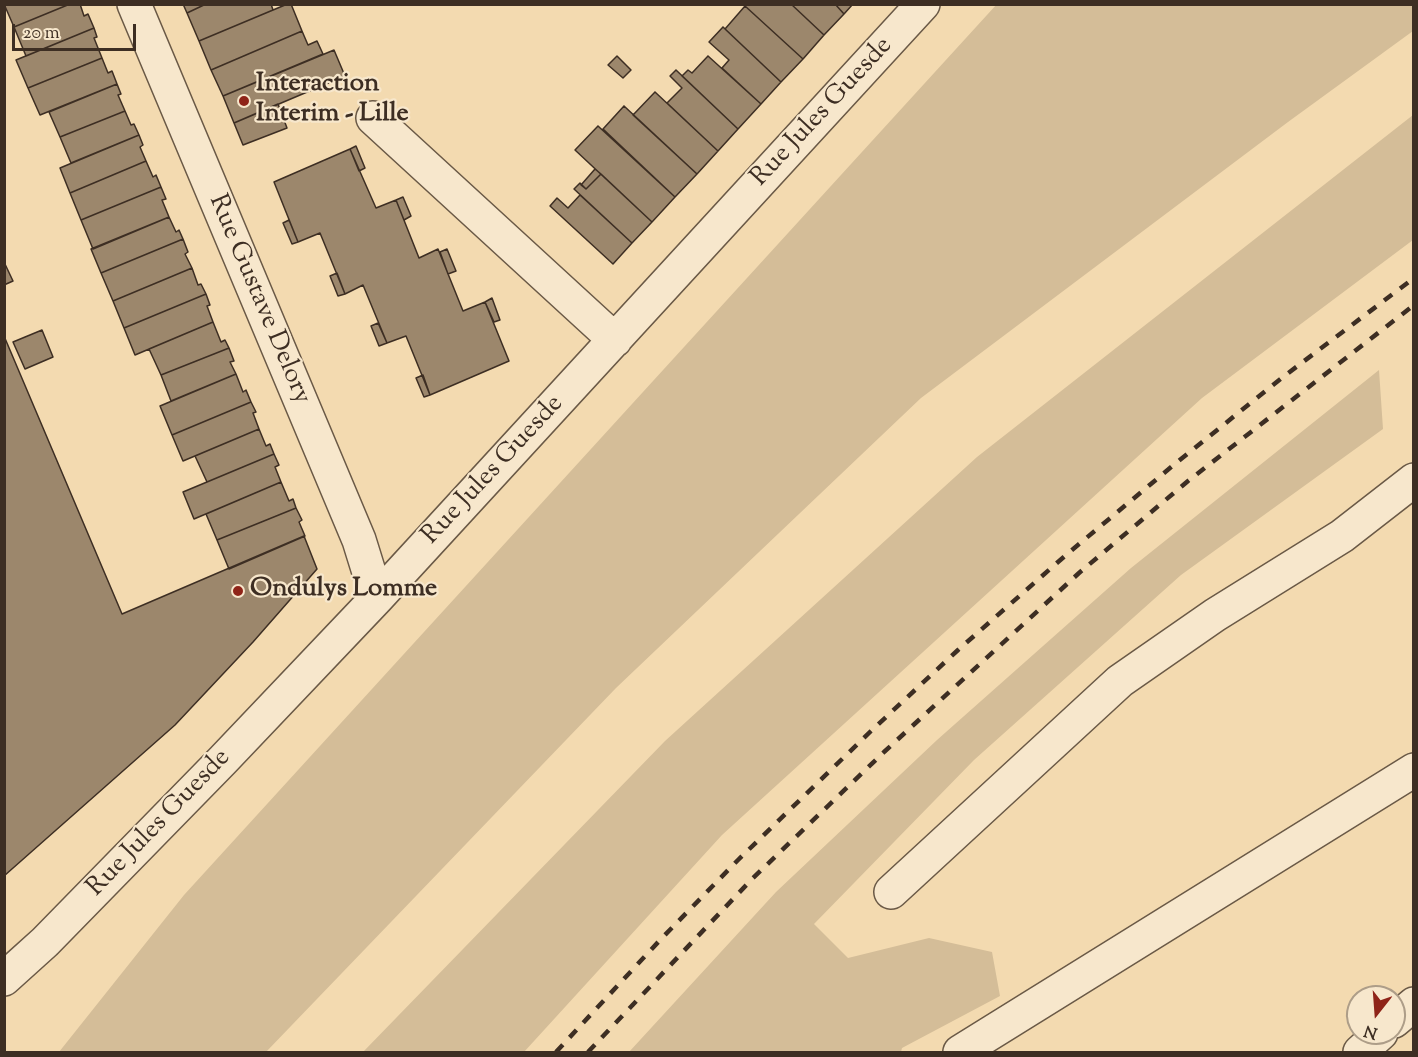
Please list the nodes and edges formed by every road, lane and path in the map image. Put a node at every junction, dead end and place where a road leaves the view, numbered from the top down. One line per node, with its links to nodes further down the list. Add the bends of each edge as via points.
1 (134, 4): 6 (street, Rue Gustave Delory, via 359,540)
2 (923, 4): 4 (street, Rue Jules Guesde)
3 (373, 118): 4 (street)
4 (615, 340): 6 (street, Rue Jules Guesde)
5 (1413, 480): 8 (street, via 1342,536 1215,615 1120,681)
6 (376, 598): 9 (street, Rue Jules Guesde, via 215,768)
7 (1413, 770): 10 (street)
8 (891, 892)
9 (4, 979)
10 (960, 1053)

